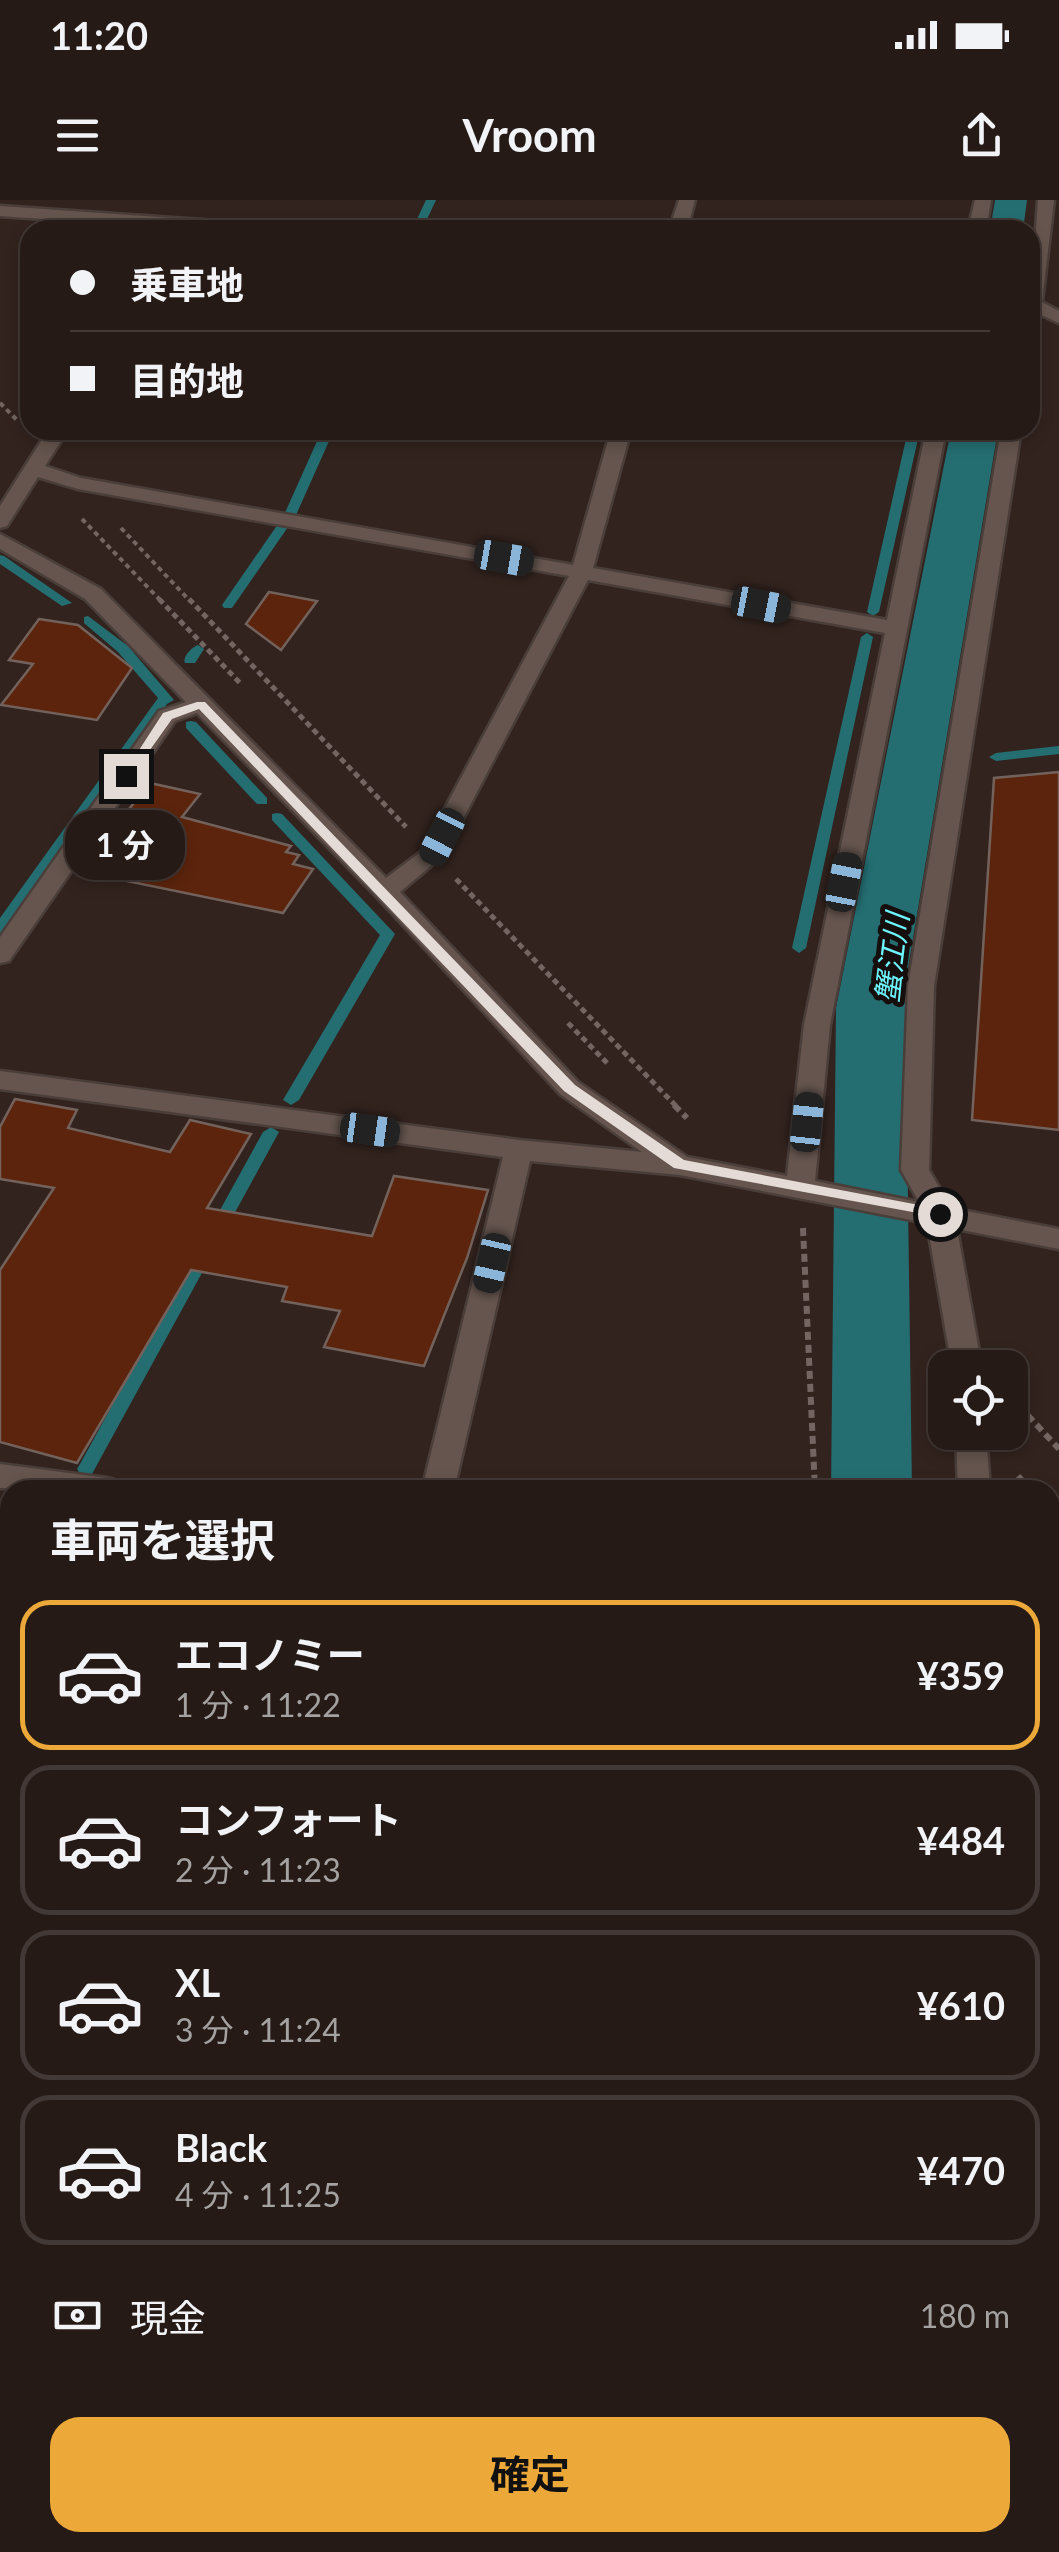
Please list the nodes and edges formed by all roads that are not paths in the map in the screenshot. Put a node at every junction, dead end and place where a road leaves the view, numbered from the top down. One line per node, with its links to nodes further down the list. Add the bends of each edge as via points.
1 (1046, 200): 4 (street)
2 (0, 210): 3 (street)
3 (112, 220)
4 (1040, 242)
5 (52, 440): 9 (street)
6 (618, 440): 12 (street)
7 (934, 440): 13 (street)
8 (1009, 440): 21 (street, via 921,986 914,1170)
9 (40, 460): 10 (street); 12 (street, via 78,484)
10 (0, 522)
11 (0, 540): 14 (street, via 93,594)
12 (582, 571): 13 (street); 15 (street, via 432,855)
13 (895, 628): 20 (street, via 817,1025)
14 (201, 704): 15 (street); 16 (street, via 167,716)
15 (385, 892): 19 (street, via 570,1088)
16 (0, 954)
17 (0, 1080): 18 (street)
18 (519, 1150): 19 (street); 27 (street)
19 (680, 1165): 20 (street)
20 (812, 1189): 21 (street)
21 (928, 1212): 22 (street); 23 (street)
22 (1059, 1239)
23 (962, 1350)
24 (973, 1450): 28 (street)
25 (0, 1476): 26 (street)
26 (28, 1480)
27 (440, 1480)
28 (974, 1480)

